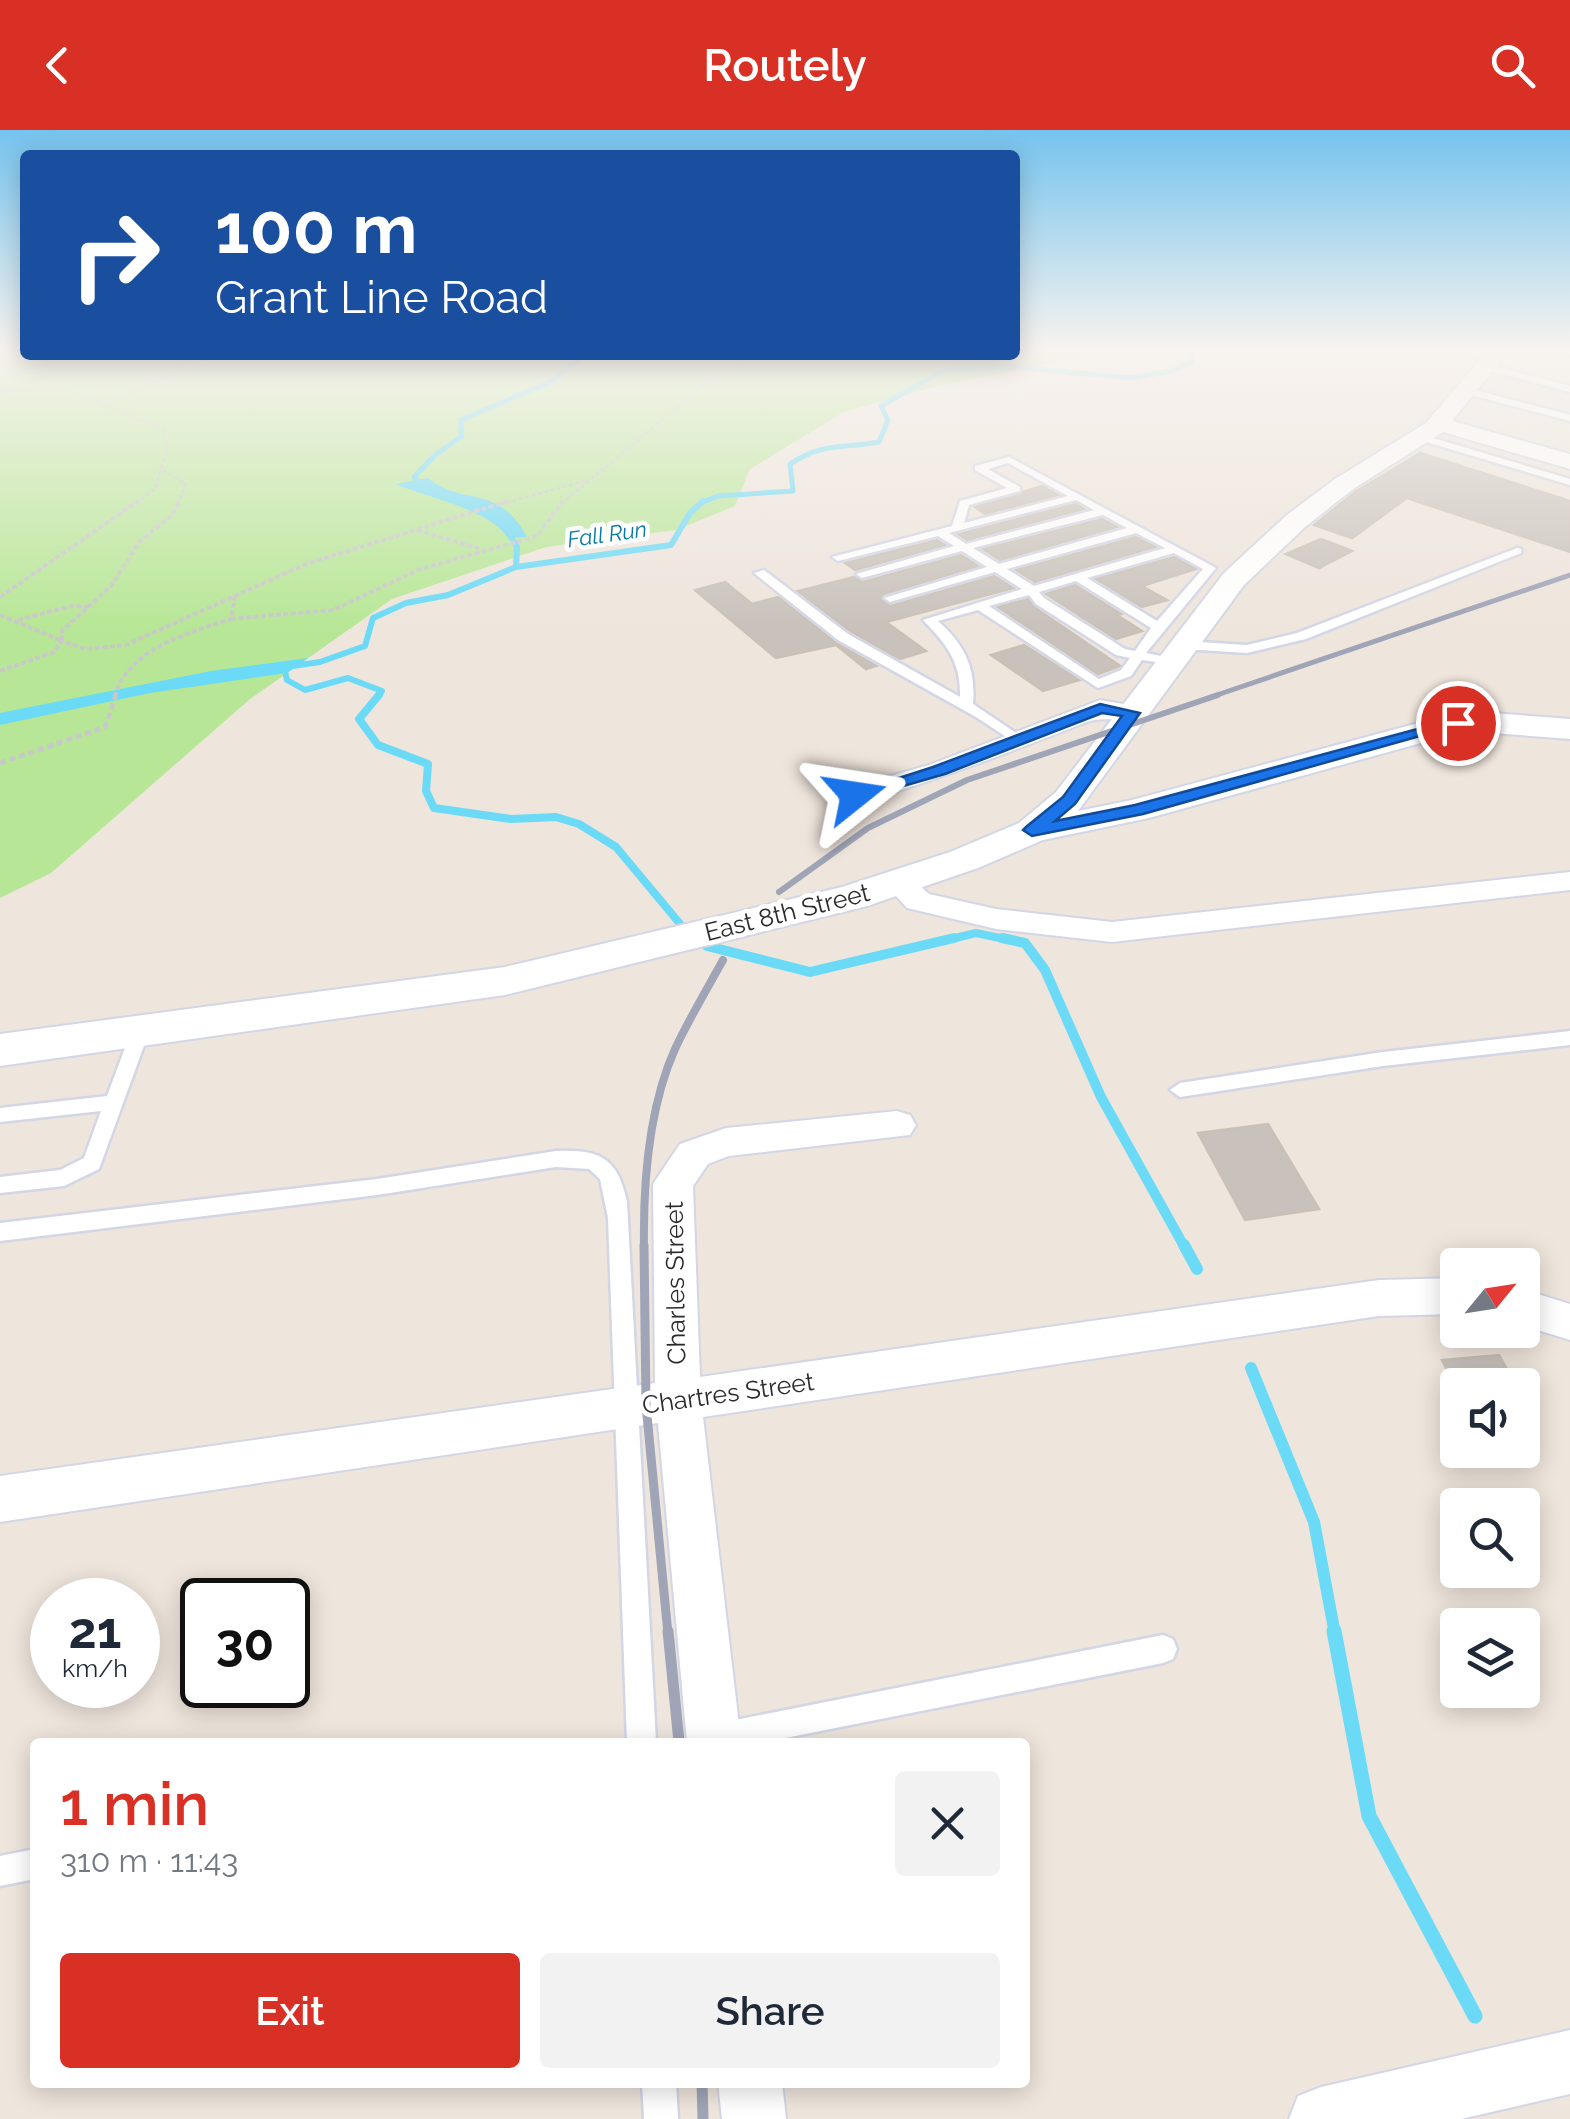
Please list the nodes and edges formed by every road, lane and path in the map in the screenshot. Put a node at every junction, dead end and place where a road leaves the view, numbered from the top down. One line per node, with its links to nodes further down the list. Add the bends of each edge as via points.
1 (166, 442): 7 (path)
2 (634, 442): 8 (path)
3 (1411, 442): 36 (street, via 1283,532 1234,578)
4 (1462, 442): 9 (lane)
5 (1482, 442): 6 (street)
6 (1570, 462)
7 (163, 470): 26 (path, via 148,494); 30 (path, via 187,489)
8 (584, 481): 14 (path); 18 (path, via 537,536)
9 (1570, 482)
10 (1077, 497): 11 (lane); 12 (lane); 12 (lane, via 1010,460 979,468 1016,489 964,503)
11 (1104, 511): 13 (lane); 16 (lane)
12 (956, 528): 15 (lane)
13 (1138, 529): 17 (lane); 21 (lane)
14 (418, 530): 18 (path); 27 (path, via 306,564)
15 (939, 532): 16 (lane); 20 (lane)
16 (964, 548): 21 (lane); 23 (lane)
17 (1176, 549): 24 (lane); 34 (lane, via 1210,568)
18 (482, 550): 32 (path, via 400,577 333,610)
19 (1517, 551): 36 (lane, via 1301,636 1247,650)
20 (838, 557)
21 (997, 568): 25 (lane); 28 (lane)
22 (760, 574): 39 (lane, via 842,638)
23 (862, 574)
24 (1076, 577): 25 (lane); 34 (lane)
25 (1032, 590): 29 (lane); 37 (lane, via 1121,652)
26 (0, 596)
27 (235, 598): 32 (path); 35 (path, via 126,645 86,648)
28 (890, 598)
29 (979, 605): 37 (lane, via 1098,684 1126,673); 39 (lane, via 929,620 964,662)
30 (89, 608): 33 (path); 35 (path, via 62,631)
31 (0, 615): 33 (path)
32 (231, 619): 43 (path, via 157,650 119,688 105,726)
33 (16, 620): 35 (path)
34 (1158, 627): 37 (lane)
35 (62, 640): 38 (path, via 54,652)
36 (1177, 653): 37 (lane); 40 (street)
37 (1137, 654)
38 (0, 671)
39 (966, 705): 42 (lane)
40 (1132, 713): 42 (street, via 1100,708); 45 (street, via 1069,800)
41 (1570, 729): 45 (street, via 1458,723 1136,810)
42 (1016, 740): 44 (street)
43 (0, 763)
44 (855, 795)
45 (1032, 830): 47 (street)
46 (1570, 881): 47 (street, East 8th Street, via 1112,932 918,901)
47 (899, 883): 48 (street, East 8th Street, via 505,981)
48 (140, 1032): 50 (street, East 8th Street); 52 (lane)
49 (1570, 1038): 51 (lane)
50 (0, 1050)
51 (1180, 1090)
52 (113, 1103): 53 (lane); 55 (lane, via 92,1163 64,1178)
53 (0, 1116)
54 (897, 1125): 60 (street, Charles Street, via 726,1142 694,1154 673,1184)
55 (0, 1185)
56 (0, 1232): 61 (lane, via 583,1156 610,1173 616,1194)
57 (1440, 1296): 60 (street, Chartres Street, via 1380,1298)
58 (1540, 1313): 59 (street)
59 (1570, 1322)
60 (678, 1400): 61 (street, Chartres Street); 65 (street, Charles Street)
61 (625, 1408): 62 (street, Chartres Street); 64 (lane)
62 (0, 1500)
63 (1163, 1649): 66 (lane)
64 (642, 1738)
65 (714, 1738)
66 (724, 1738)
67 (30, 1865): 68 (lane)
68 (0, 1870)
69 (1570, 2062): 74 (street)
70 (659, 2088): 72 (lane)
71 (751, 2088): 73 (street)
72 (661, 2119)
73 (754, 2119)
74 (1321, 2119)

